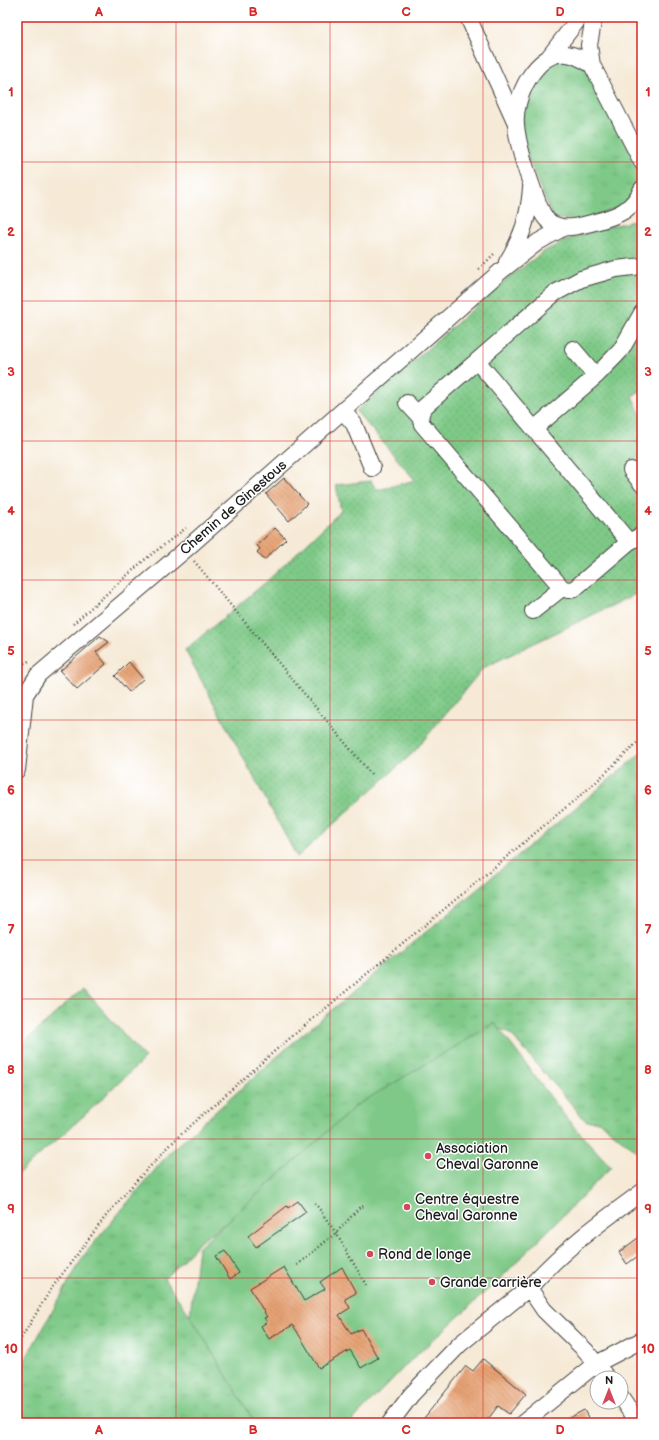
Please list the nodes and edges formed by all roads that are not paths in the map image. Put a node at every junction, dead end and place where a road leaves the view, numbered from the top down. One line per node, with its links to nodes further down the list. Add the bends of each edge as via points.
1 (468, 17): 6 (street)
2 (580, 17): 4 (street, Chemin de Ginestous)
3 (594, 17): 5 (street, via 589,46)
4 (549, 57): 5 (street, via 566,54); 7 (street, Chemin de Ginestous, via 536,68)
5 (592, 65): 9 (street)
6 (499, 84): 7 (street, via 515,88); 8 (street)
7 (524, 86): 8 (street, Chemin de Ginestous, via 518,101)
8 (516, 123): 10 (street, Chemin de Ginestous)
9 (642, 162)
10 (531, 184): 13 (street, Chemin de Ginestous, via 542,212 550,223); 15 (street, Chemin de Ginestous, via 529,208 518,246)
11 (642, 189): 12 (street, Chemin de Ginestous)
12 (635, 209): 13 (street, Chemin de Ginestous)
13 (563, 228): 15 (street, Chemin de Ginestous, via 538,242)
14 (642, 266): 18 (street, via 616,269 581,279 555,293)
15 (501, 271): 21 (street, Chemin de Ginestous)
16 (642, 313): 19 (street, via 621,350)
17 (574, 349): 19 (street)
18 (477, 361): 22 (street, via 423,408); 23 (street)
19 (596, 376): 23 (street)
20 (406, 403): 22 (street)
21 (343, 411): 24 (street, via 354,424); 30 (street, Chemin de Ginestous, via 185,550)
22 (420, 416): 28 (street, via 422,424)
23 (534, 429): 27 (street)
24 (372, 468)
25 (631, 470): 26 (street)
26 (642, 484)
27 (636, 539): 28 (street, via 574,589)
28 (562, 588): 29 (street)
29 (533, 611)
30 (24, 683): 31 (street, Chemin de Ginestous)
31 (17, 770)
32 (642, 1192): 33 (street, via 550,1264)
33 (529, 1288): 35 (street, via 544,1310); 39 (street, via 460,1344 412,1395)
34 (642, 1340): 35 (street)
35 (596, 1364): 36 (street); 40 (street)
36 (601, 1370)
37 (629, 1408): 38 (street)
38 (639, 1421)
39 (390, 1423)
40 (523, 1423)

